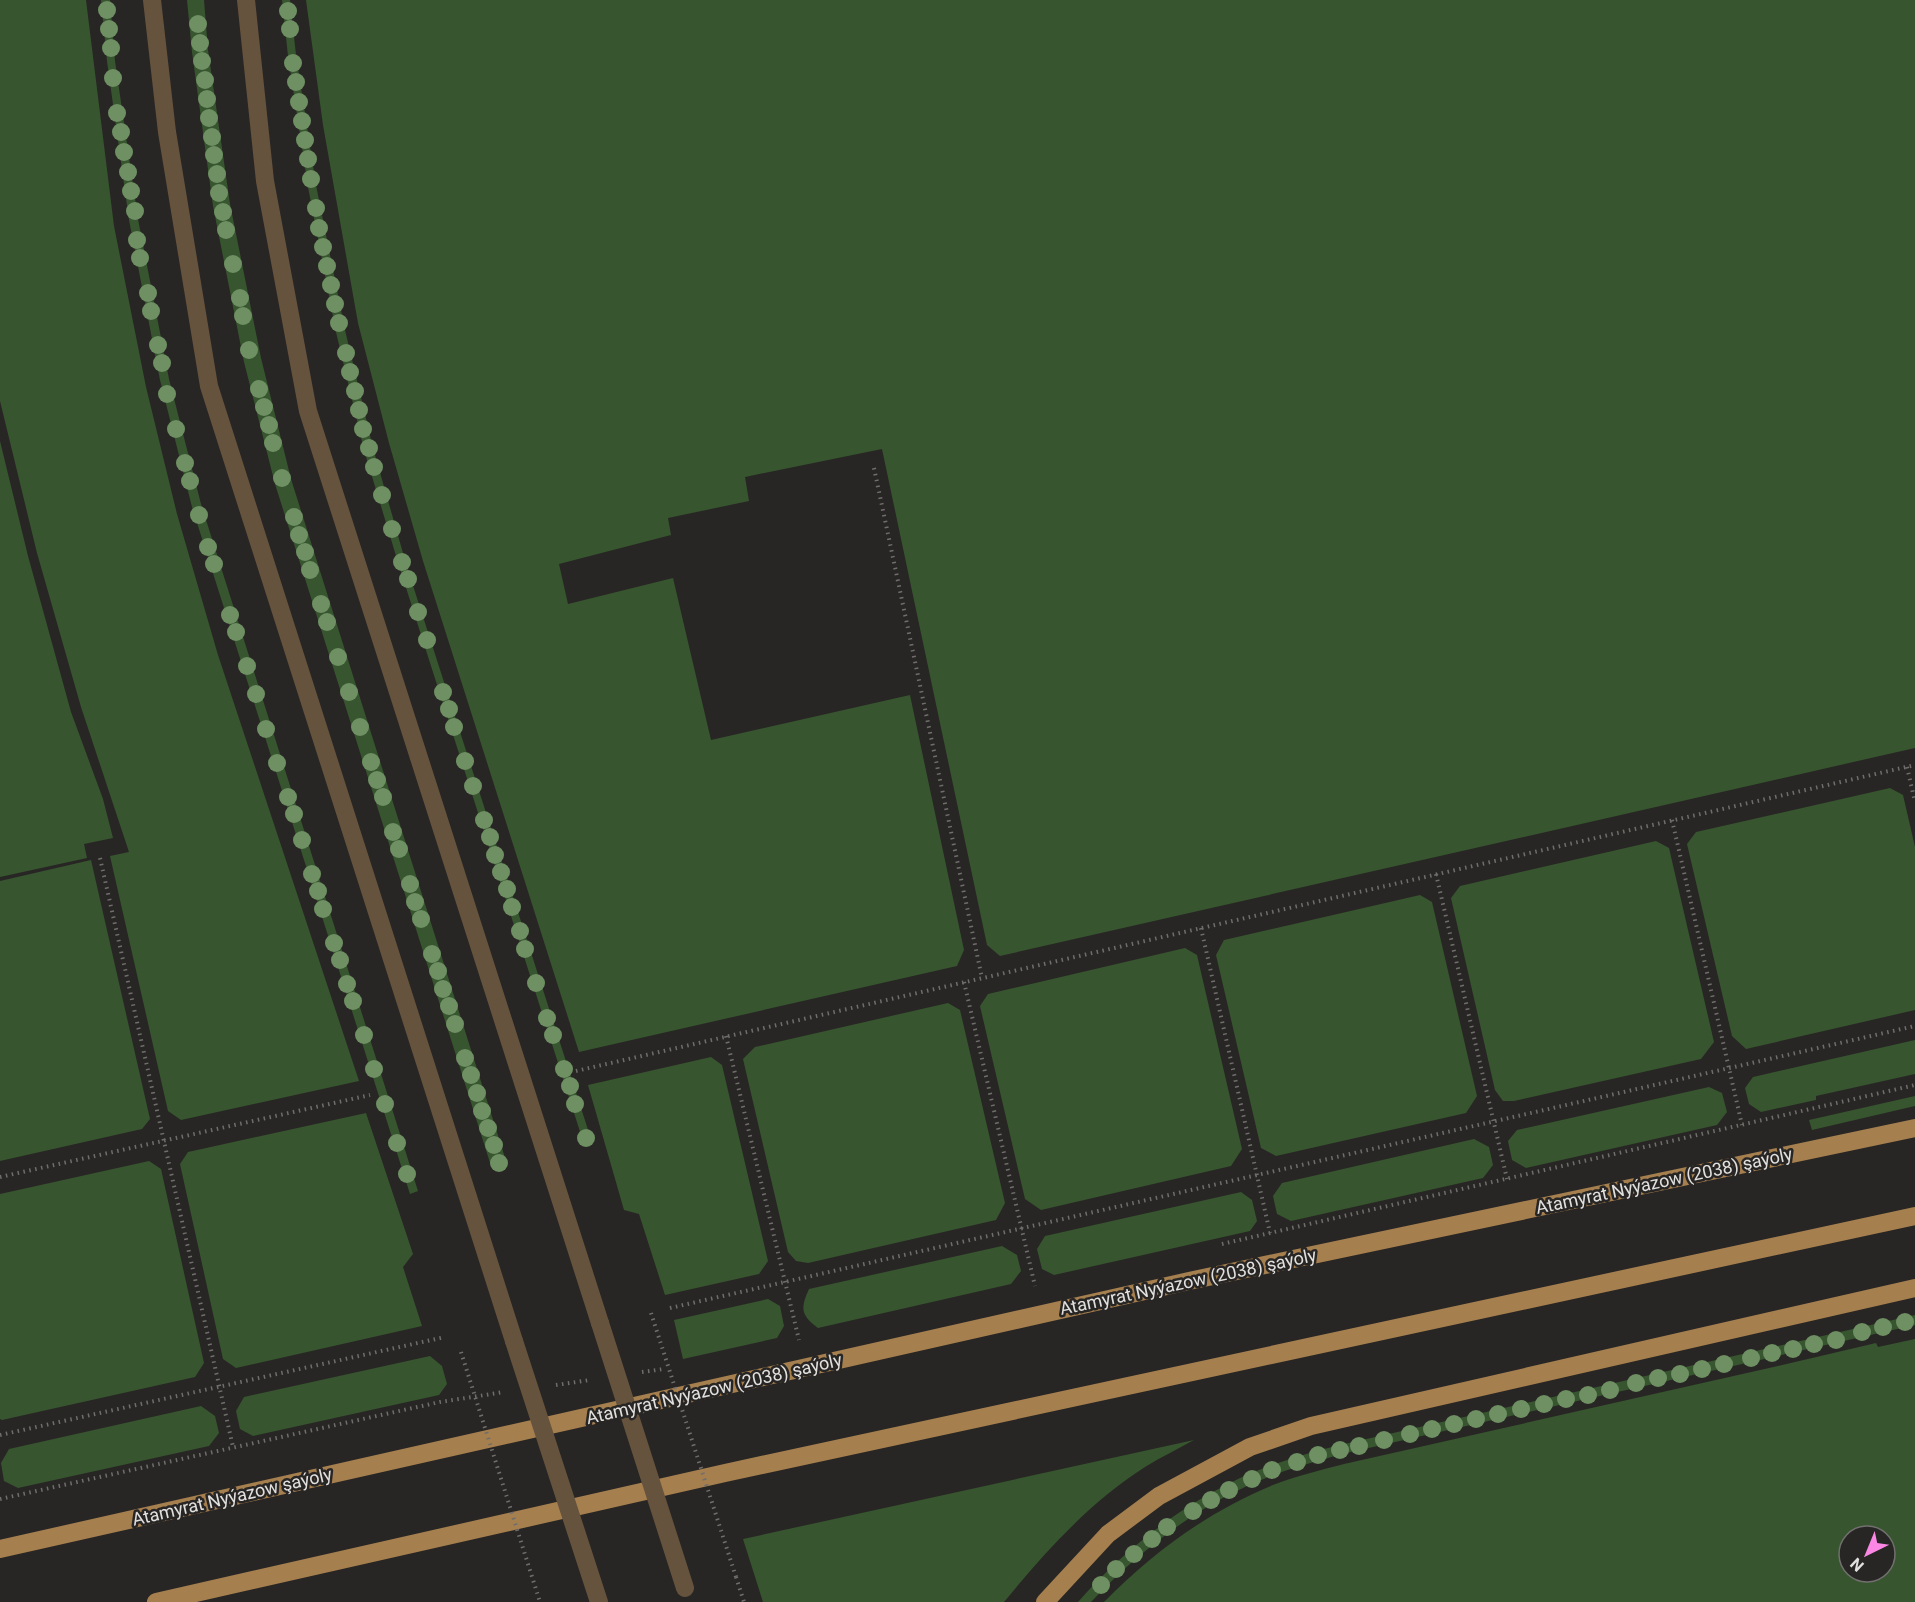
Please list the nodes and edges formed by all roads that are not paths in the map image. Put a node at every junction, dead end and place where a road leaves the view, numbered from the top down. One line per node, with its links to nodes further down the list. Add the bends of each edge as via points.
1 (152, 0): 10 (street, bridge, via 167,132 209,386)
2 (246, 0): 8 (street, bridge, via 265,181 308,411)
3 (1915, 1128): 6 (main road, Atamyrat Nyýazow (2038) şaýoly, via 1189,1281)
4 (1915, 1216): 9 (main road, via 725,1473)
5 (1915, 1288): 11 (main road, via 1311,1425 1250,1447 1159,1496 1108,1534)
6 (464, 1445): 7 (main road, Atamyrat Nyýazow şaýoly)
7 (0, 1550)
8 (688, 1595)
9 (156, 1602)
10 (599, 1602)
11 (1045, 1602)

